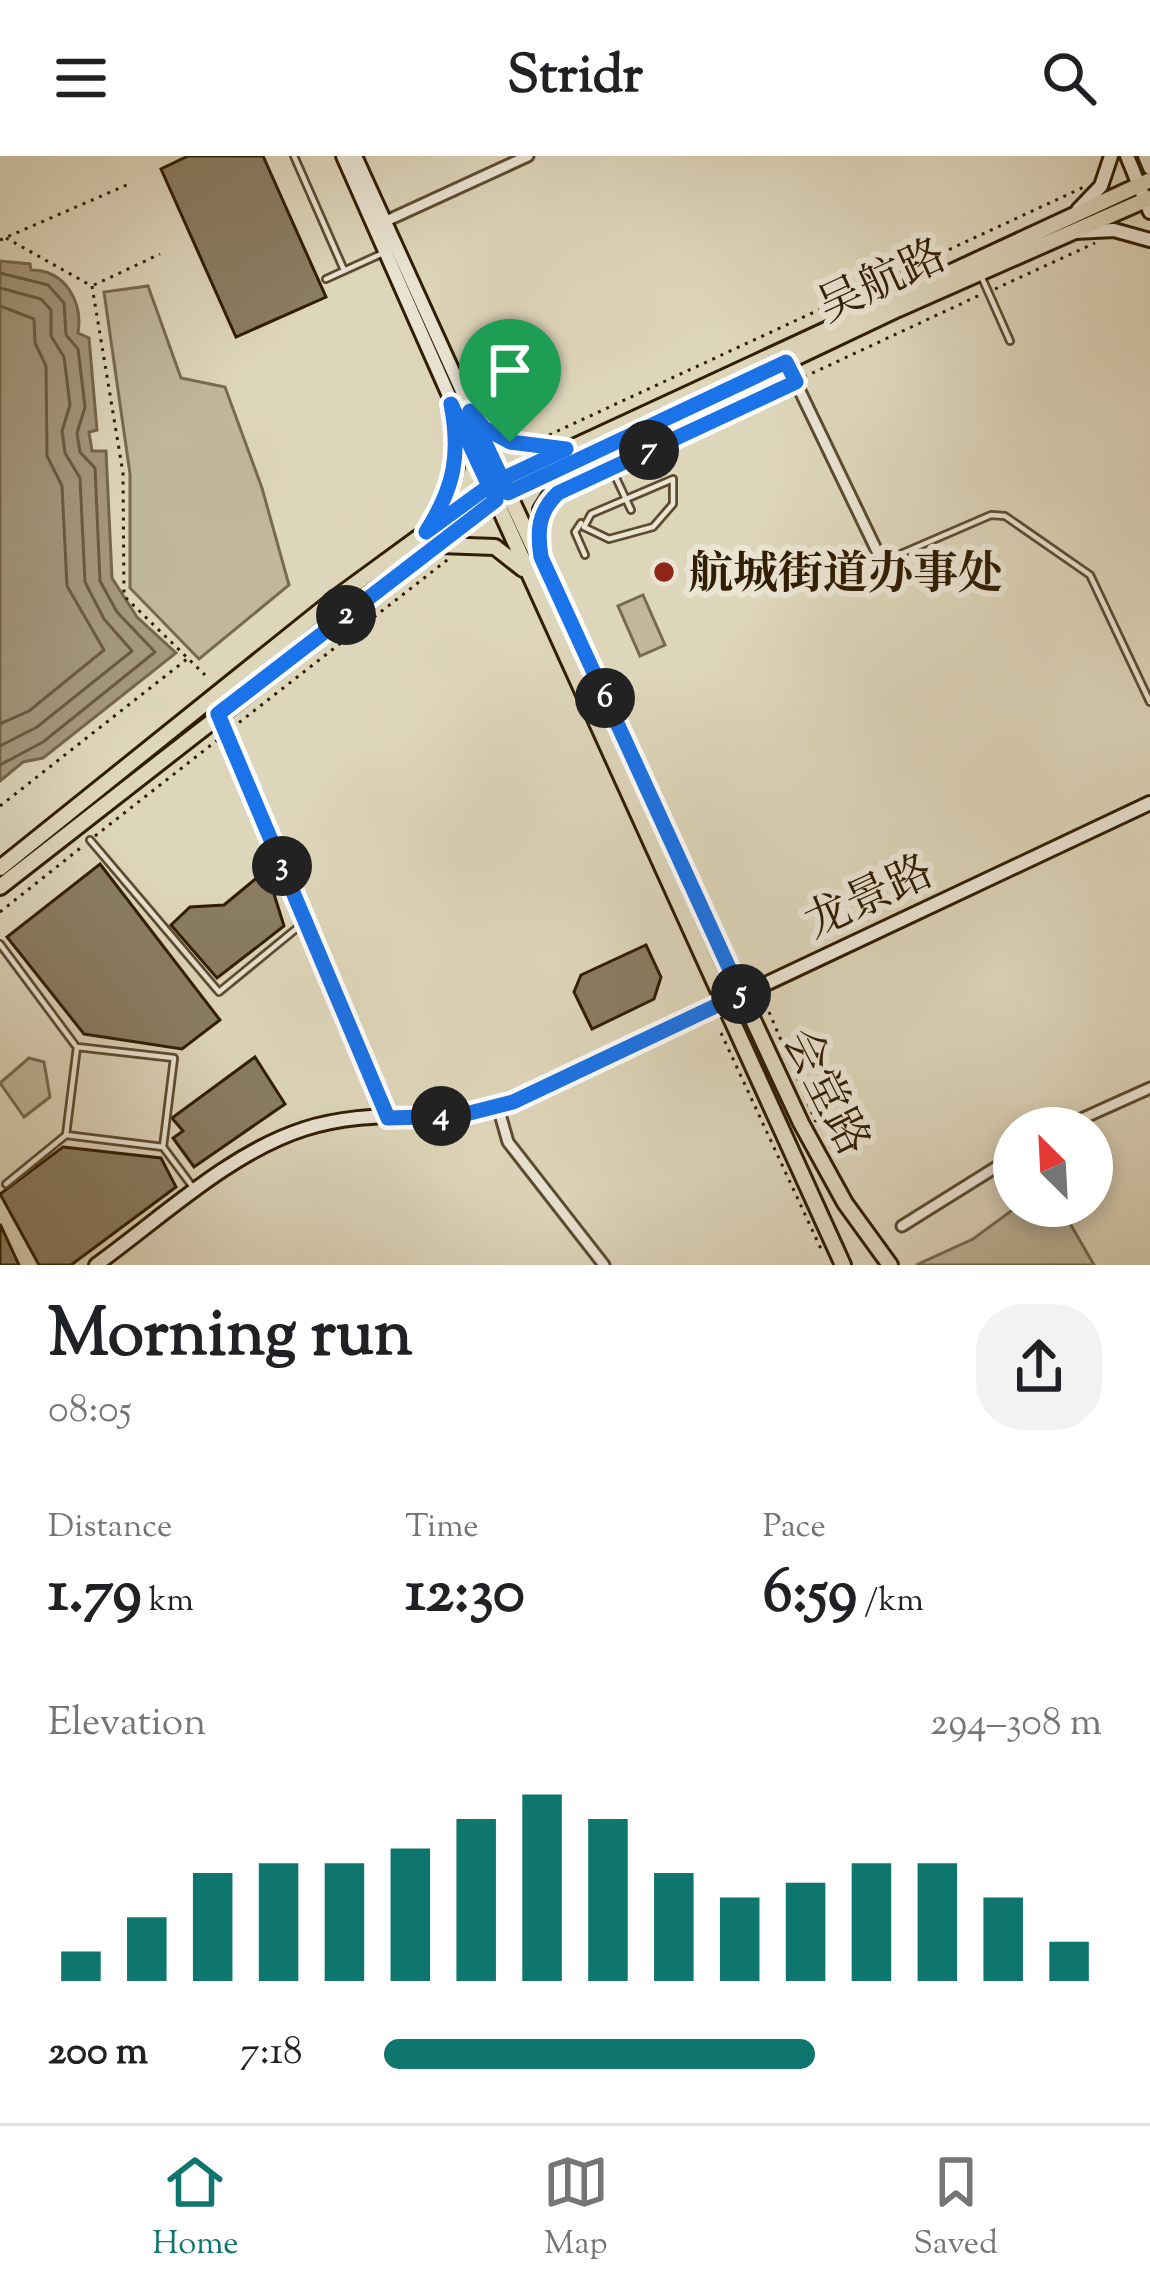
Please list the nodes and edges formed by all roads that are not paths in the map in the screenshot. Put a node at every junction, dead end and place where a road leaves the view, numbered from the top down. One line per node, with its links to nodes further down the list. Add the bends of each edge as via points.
1 (294, 156): 14 (lane)
2 (343, 156): 13 (street, 会堂路)
3 (355, 156): 10 (street, 会堂路)
4 (528, 156): 10 (street)
5 (1111, 156): 11 (street, via 1096,194)
6 (1127, 156): 9 (street)
7 (1144, 156): 8 (street)
8 (1150, 168)
9 (1147, 195): 11 (main road, 吴航路)
10 (384, 222): 20 (street, 会堂路)
11 (1071, 225): 12 (street); 15 (main road, 吴航路); 22 (main road, 吴航路)
12 (1150, 240)
13 (386, 252): 14 (lane); 19 (street, 会堂路)
14 (344, 270): 16 (lane)
15 (980, 273): 17 (lane); 18 (main road, 吴航路)
16 (326, 279)
17 (1010, 341)
18 (786, 362): 21 (main road, 吴航路); 30 (street)
19 (451, 404): 23 (street, 会堂路); 27 (main road, via 456,467)
20 (470, 411): 22 (main road, via 510,442); 23 (street, 会堂路)
21 (602, 447): 22 (main road, 吴航路); 24 (lane)
22 (570, 455): 23 (main road, 吴航路); 29 (main road, via 542,510)
23 (499, 490): 27 (main road, 吴航路); 29 (main road, 会堂路); 32 (main road, 会堂路)
24 (625, 498): 25 (lane); 26 (lane); 26 (lane, via 673,479 673,504 652,527 608,539 584,526)
25 (631, 510)
26 (586, 518): 28 (lane, via 575,532)
27 (430, 538): 32 (main road, via 495,547); 34 (main road, 吴航路); 37 (main road, 吴航路)
28 (585, 555)
29 (541, 557): 41 (main road, 会堂路)
30 (882, 562): 31 (street); 33 (lane, via 1005,516 1090,575)
31 (888, 574)
32 (530, 576): 42 (main road, 会堂路)
33 (1150, 702)
34 (218, 714): 38 (main road, 吴航路); 39 (street)
35 (1150, 803): 41 (street, 龙景路)
36 (91, 840): 39 (lane, via 219,992)
37 (0, 868)
38 (0, 886)
39 (306, 922): 47 (street)
40 (0, 944): 43 (lane)
41 (741, 994): 42 (street, 龙景路); 57 (main road, 会堂路, via 821,1163)
42 (723, 1002): 45 (street, 龙景路); 56 (main road, 会堂路)
43 (77, 1046): 48 (lane); 49 (lane, via 174,1058)
44 (1150, 1088): 46 (street)
45 (498, 1107): 47 (street, 龙景路); 55 (street, via 508,1142)
46 (1108, 1107)
47 (388, 1118): 52 (street, 龙景路, via 303,1129)
48 (66, 1135): 49 (lane); 51 (lane)
49 (163, 1147): 52 (lane)
50 (993, 1169): 53 (street)
51 (6, 1184)
52 (197, 1192): 54 (street, 龙景路)
53 (902, 1226)
54 (96, 1265)
55 (604, 1265)
56 (843, 1265)
57 (890, 1265)

